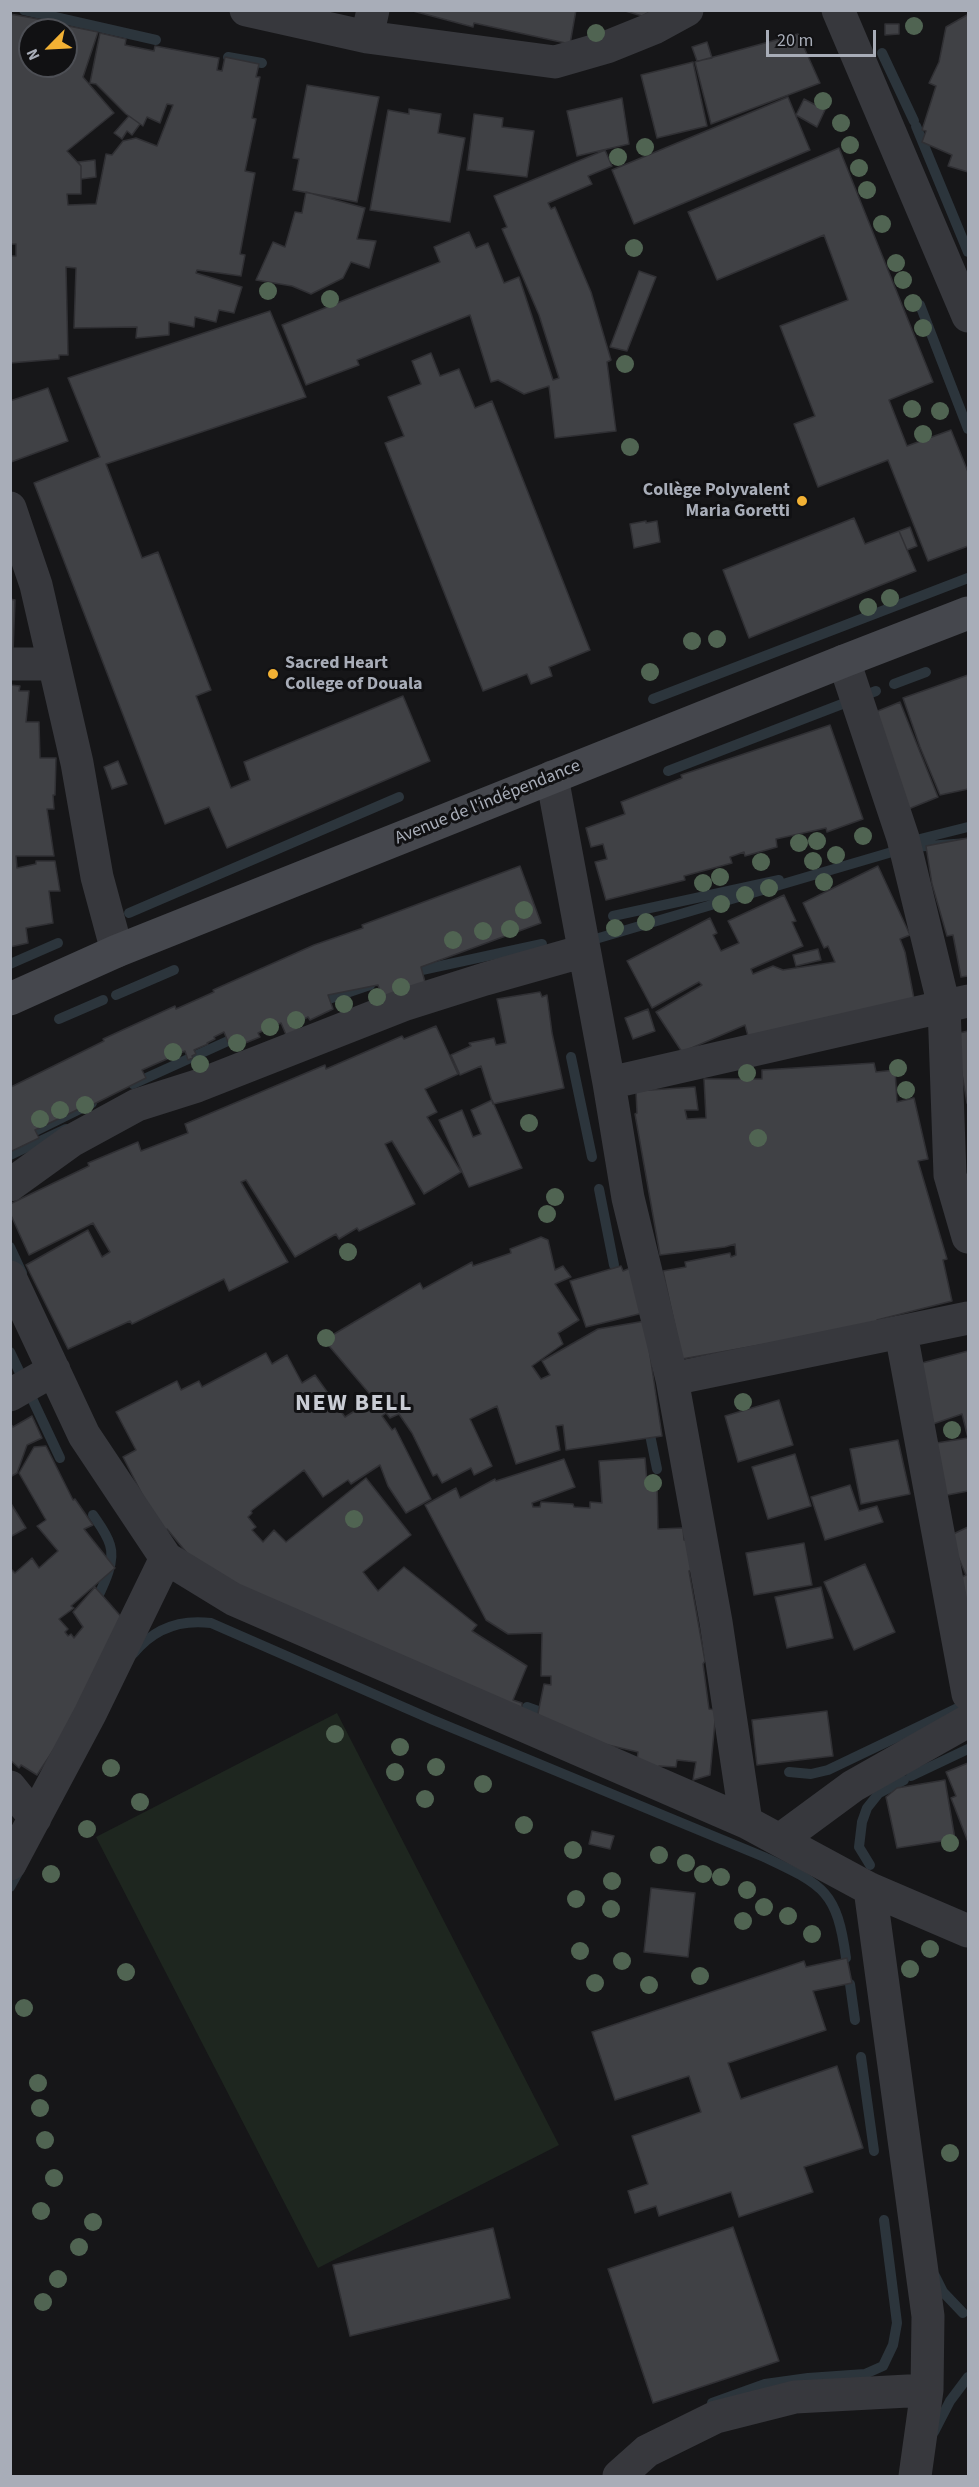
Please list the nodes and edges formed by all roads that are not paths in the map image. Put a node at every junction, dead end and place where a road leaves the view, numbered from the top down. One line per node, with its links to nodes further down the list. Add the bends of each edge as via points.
1 (246, 10): 4 (street)
2 (687, 10): 4 (street, via 607,47 555,62)
3 (838, 10): 5 (street)
4 (370, 24)
5 (969, 316)
6 (10, 508): 10 (street, via 36,585)
7 (969, 613): 8 (main road, Avenue de l'indépendance)
8 (844, 660): 11 (main road, Avenue de l'indépendance); 15 (street)
9 (10, 664): 10 (street)
10 (52, 664): 12 (street, via 77,763 97,877)
11 (552, 777): 12 (main road, Avenue de l'indépendance); 13 (street)
12 (117, 951): 14 (main road, Avenue de l'indépendance)
13 (584, 951): 16 (street); 17 (street, via 406,1004 197,1086 137,1105 71,1141)
14 (10, 999)
15 (956, 1003): 16 (street); 18 (street, via 950,1175)
16 (609, 1083): 23 (street, via 628,1198)
17 (10, 1185)
18 (969, 1237)
19 (10, 1277): 22 (street)
20 (969, 1318): 21 (street)
21 (901, 1333): 23 (street); 26 (street)
22 (54, 1370): 24 (street); 25 (street, via 84,1435)
23 (672, 1380): 30 (street, via 716,1622)
24 (10, 1395)
25 (166, 1558): 29 (street); 30 (street, via 233,1599)
26 (969, 1694)
27 (969, 1721): 31 (street, via 853,1786)
28 (10, 1787): 29 (street)
29 (35, 1818): 32 (street)
30 (746, 1822): 31 (street)
31 (781, 1839): 33 (street)
32 (10, 1864)
33 (870, 1889): 34 (street); 35 (street, via 928,2316)
34 (969, 1930)
35 (927, 2390): 36 (street, via 795,2397 716,2417 647,2451); 37 (street)
36 (619, 2476)
37 (915, 2476)

